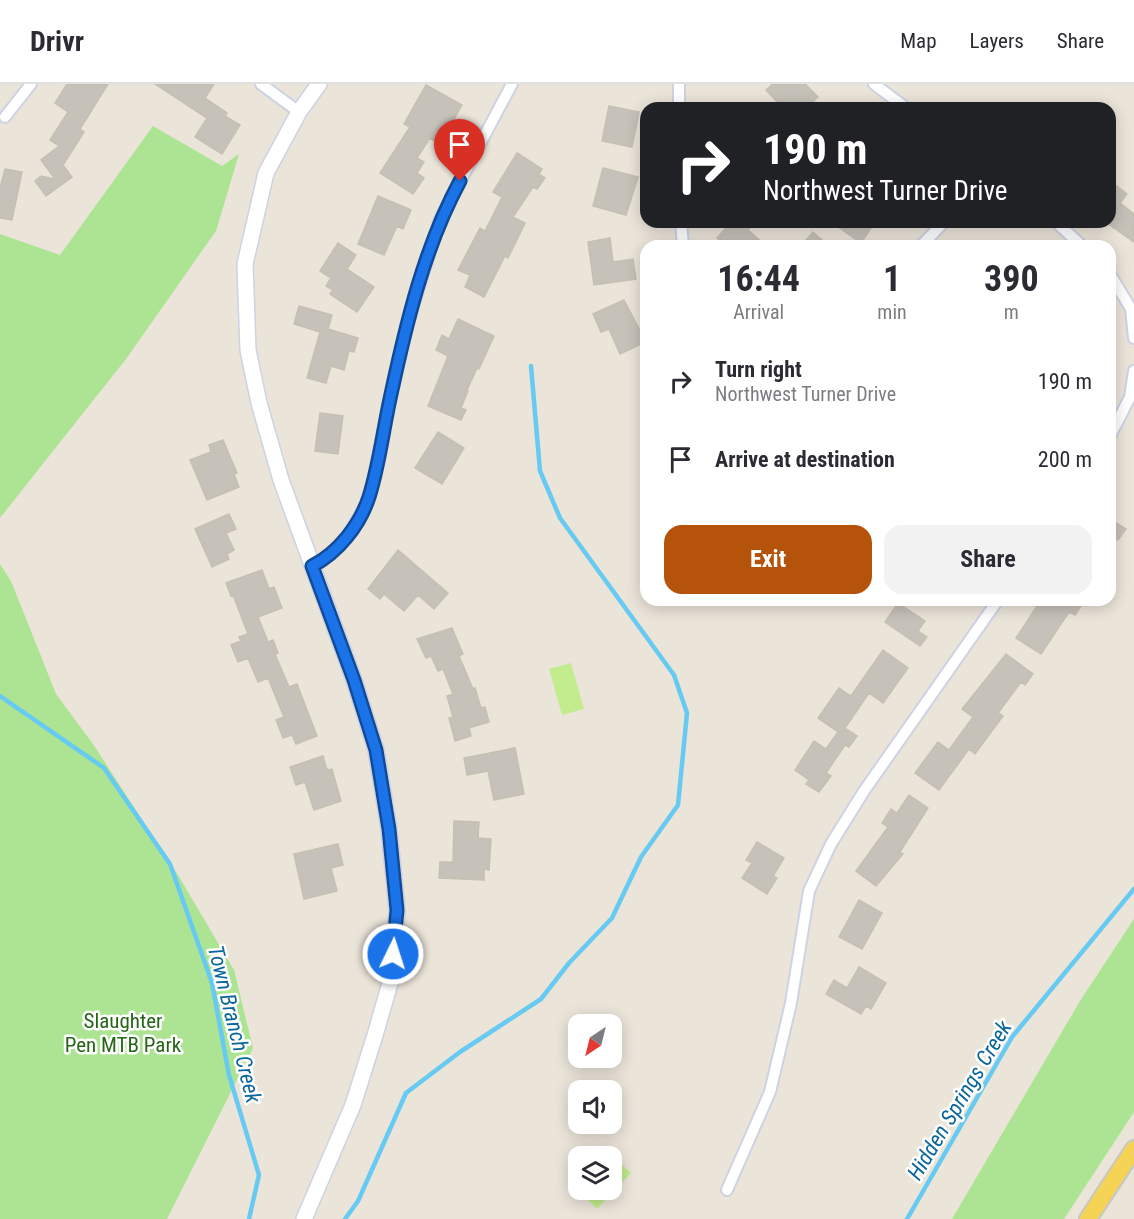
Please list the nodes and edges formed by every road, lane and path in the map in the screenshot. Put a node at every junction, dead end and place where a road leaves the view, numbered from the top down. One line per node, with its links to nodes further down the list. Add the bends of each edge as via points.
1 (31, 84): 10 (street)
2 (261, 84): 9 (street)
3 (319, 84): 9 (street)
4 (512, 84): 19 (street, via 440,219 403,339 369,499 346,539)
5 (679, 84): 7 (street)
6 (874, 84): 8 (street)
7 (679, 102)
8 (898, 102)
9 (299, 112): 19 (street, via 266,173 245,264 248,350 259,403)
10 (5, 117)
11 (938, 228): 13 (street)
12 (1063, 228): 14 (street)
13 (927, 240)
14 (1076, 240)
15 (1116, 284): 16 (street, via 1131,309)
16 (1134, 338)
17 (1134, 371): 18 (street, via 1130,397)
18 (1116, 424)
19 (312, 566): 23 (street, via 376,750 397,910 392,976 376,1032 353,1105)
20 (994, 606): 22 (street, via 864,791 831,844 809,891 791,1003 770,1092)
21 (1134, 1149): 24 (main road)
22 (727, 1190)
23 (304, 1219)
24 (1088, 1219)

